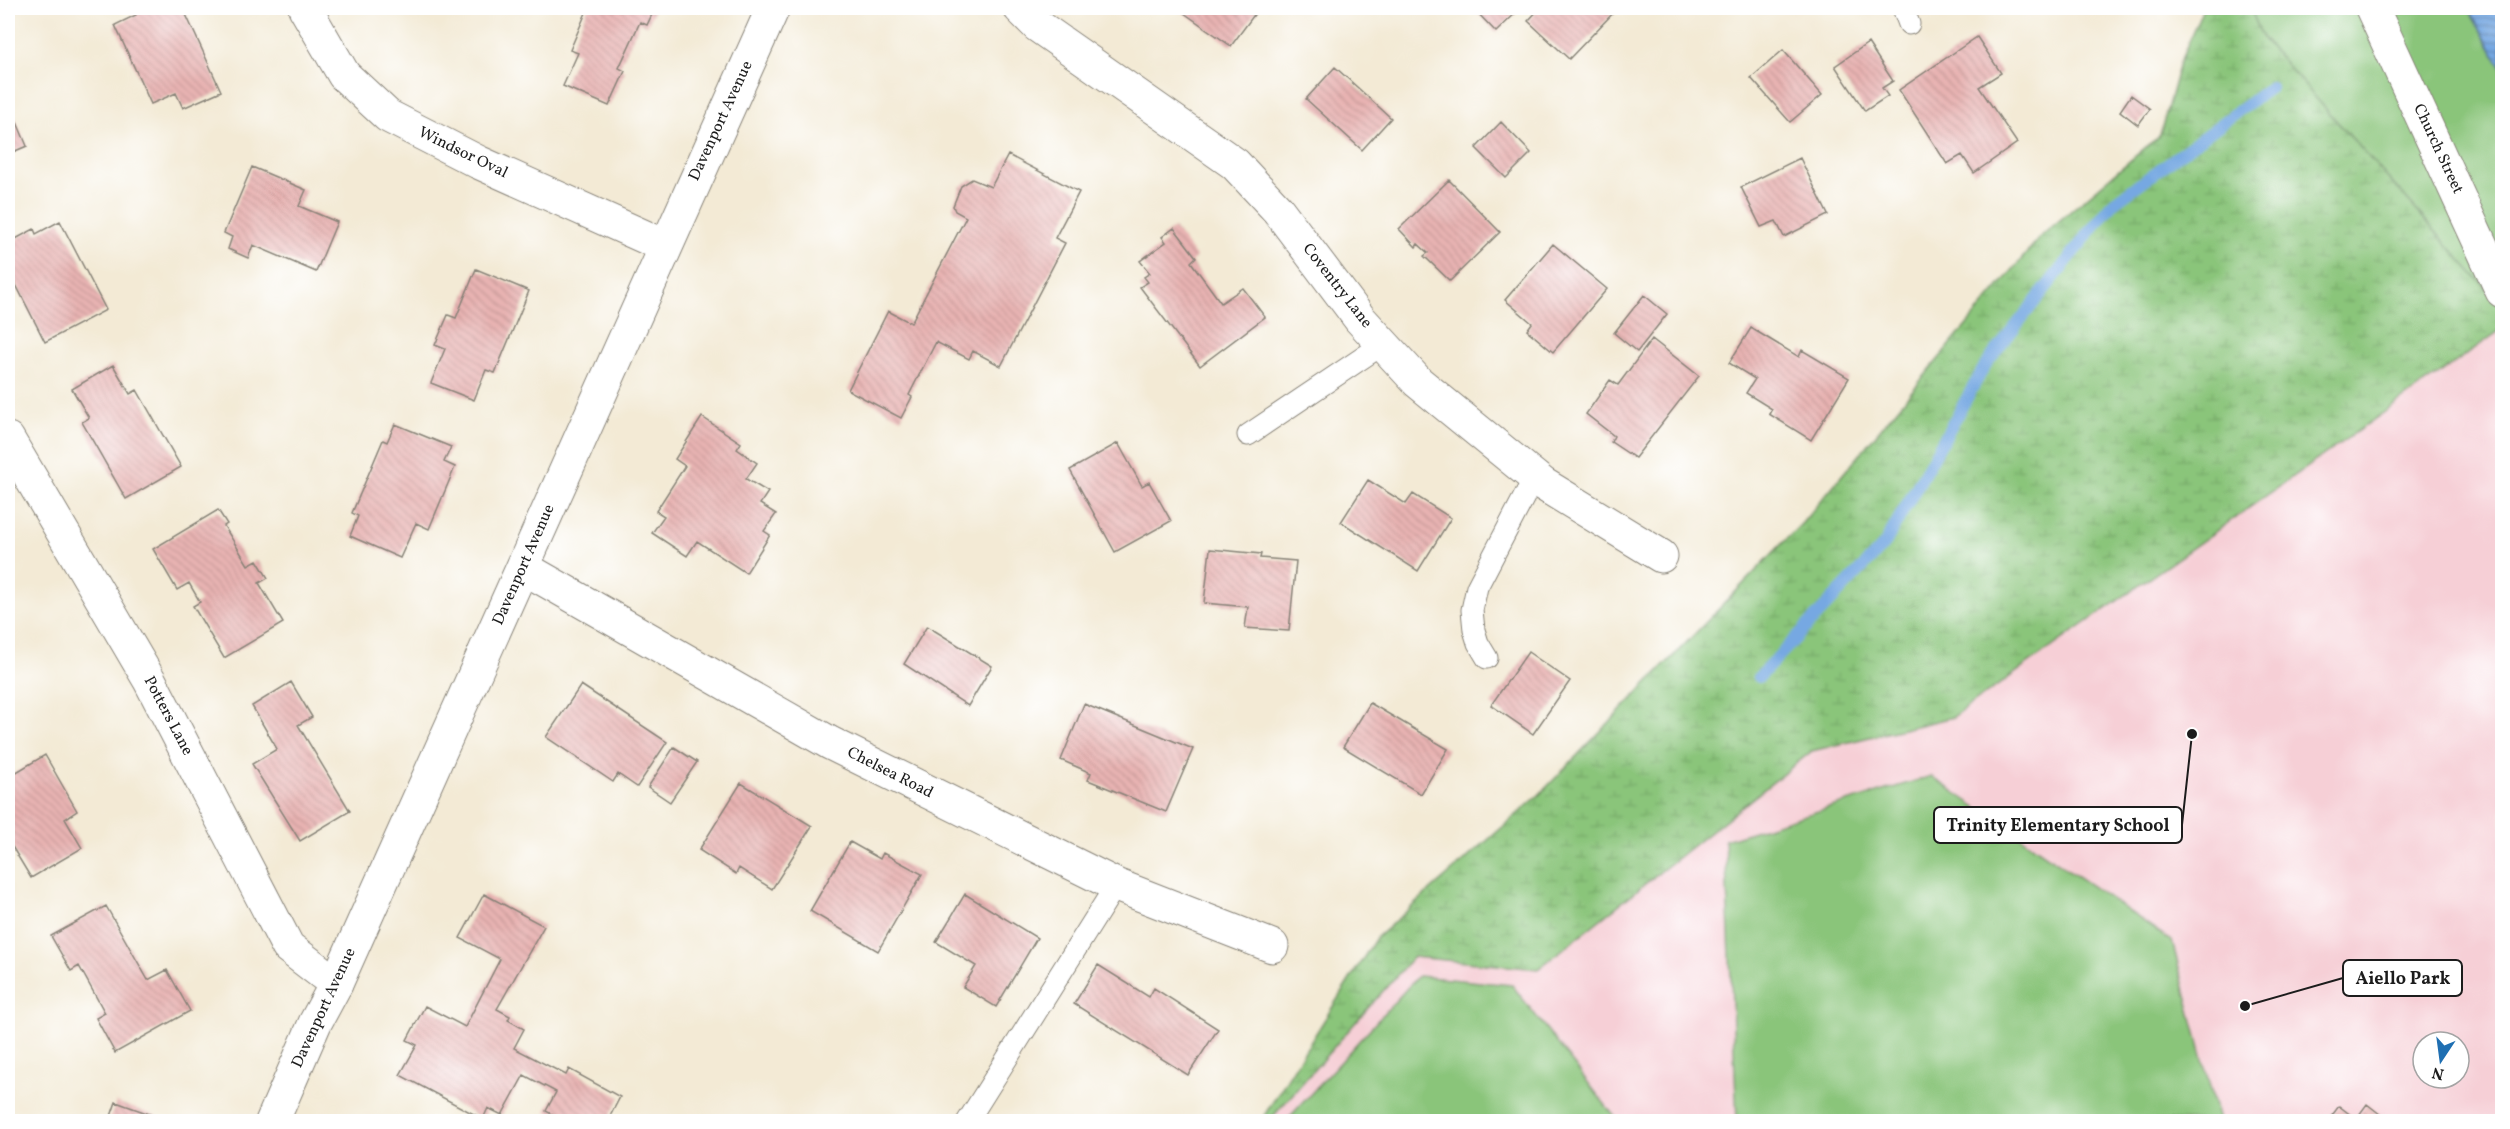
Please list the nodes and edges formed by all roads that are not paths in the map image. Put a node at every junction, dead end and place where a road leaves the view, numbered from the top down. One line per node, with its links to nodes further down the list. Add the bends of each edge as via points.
1 (305, 8): 5 (street, Windsor Oval, via 344,75 388,116 478,162)
2 (773, 8): 5 (street, Davenport Avenue)
3 (1020, 8): 7 (street, Coventry Lane, via 1038,27 1235,164 1278,210)
4 (2373, 8): 6 (street, Church Street)
5 (665, 246): 12 (street, Davenport Avenue)
6 (2502, 291)
7 (1383, 344): 8 (lane); 10 (street, Coventry Lane, via 1418,382)
8 (1248, 435)
9 (8, 439): 16 (street, Potters Lane, via 150,681 288,947)
10 (1534, 476): 11 (street, Coventry Lane); 13 (lane, via 1477,587 1472,610 1474,630)
11 (1661, 556)
12 (524, 568): 14 (street, Chelsea Road, via 830,743); 16 (street, Davenport Avenue)
13 (1487, 658)
14 (1116, 885): 15 (street, Chelsea Road); 18 (lane)
15 (1272, 946)
16 (336, 984): 17 (street, Davenport Avenue)
17 (272, 1122)
18 (966, 1122)

